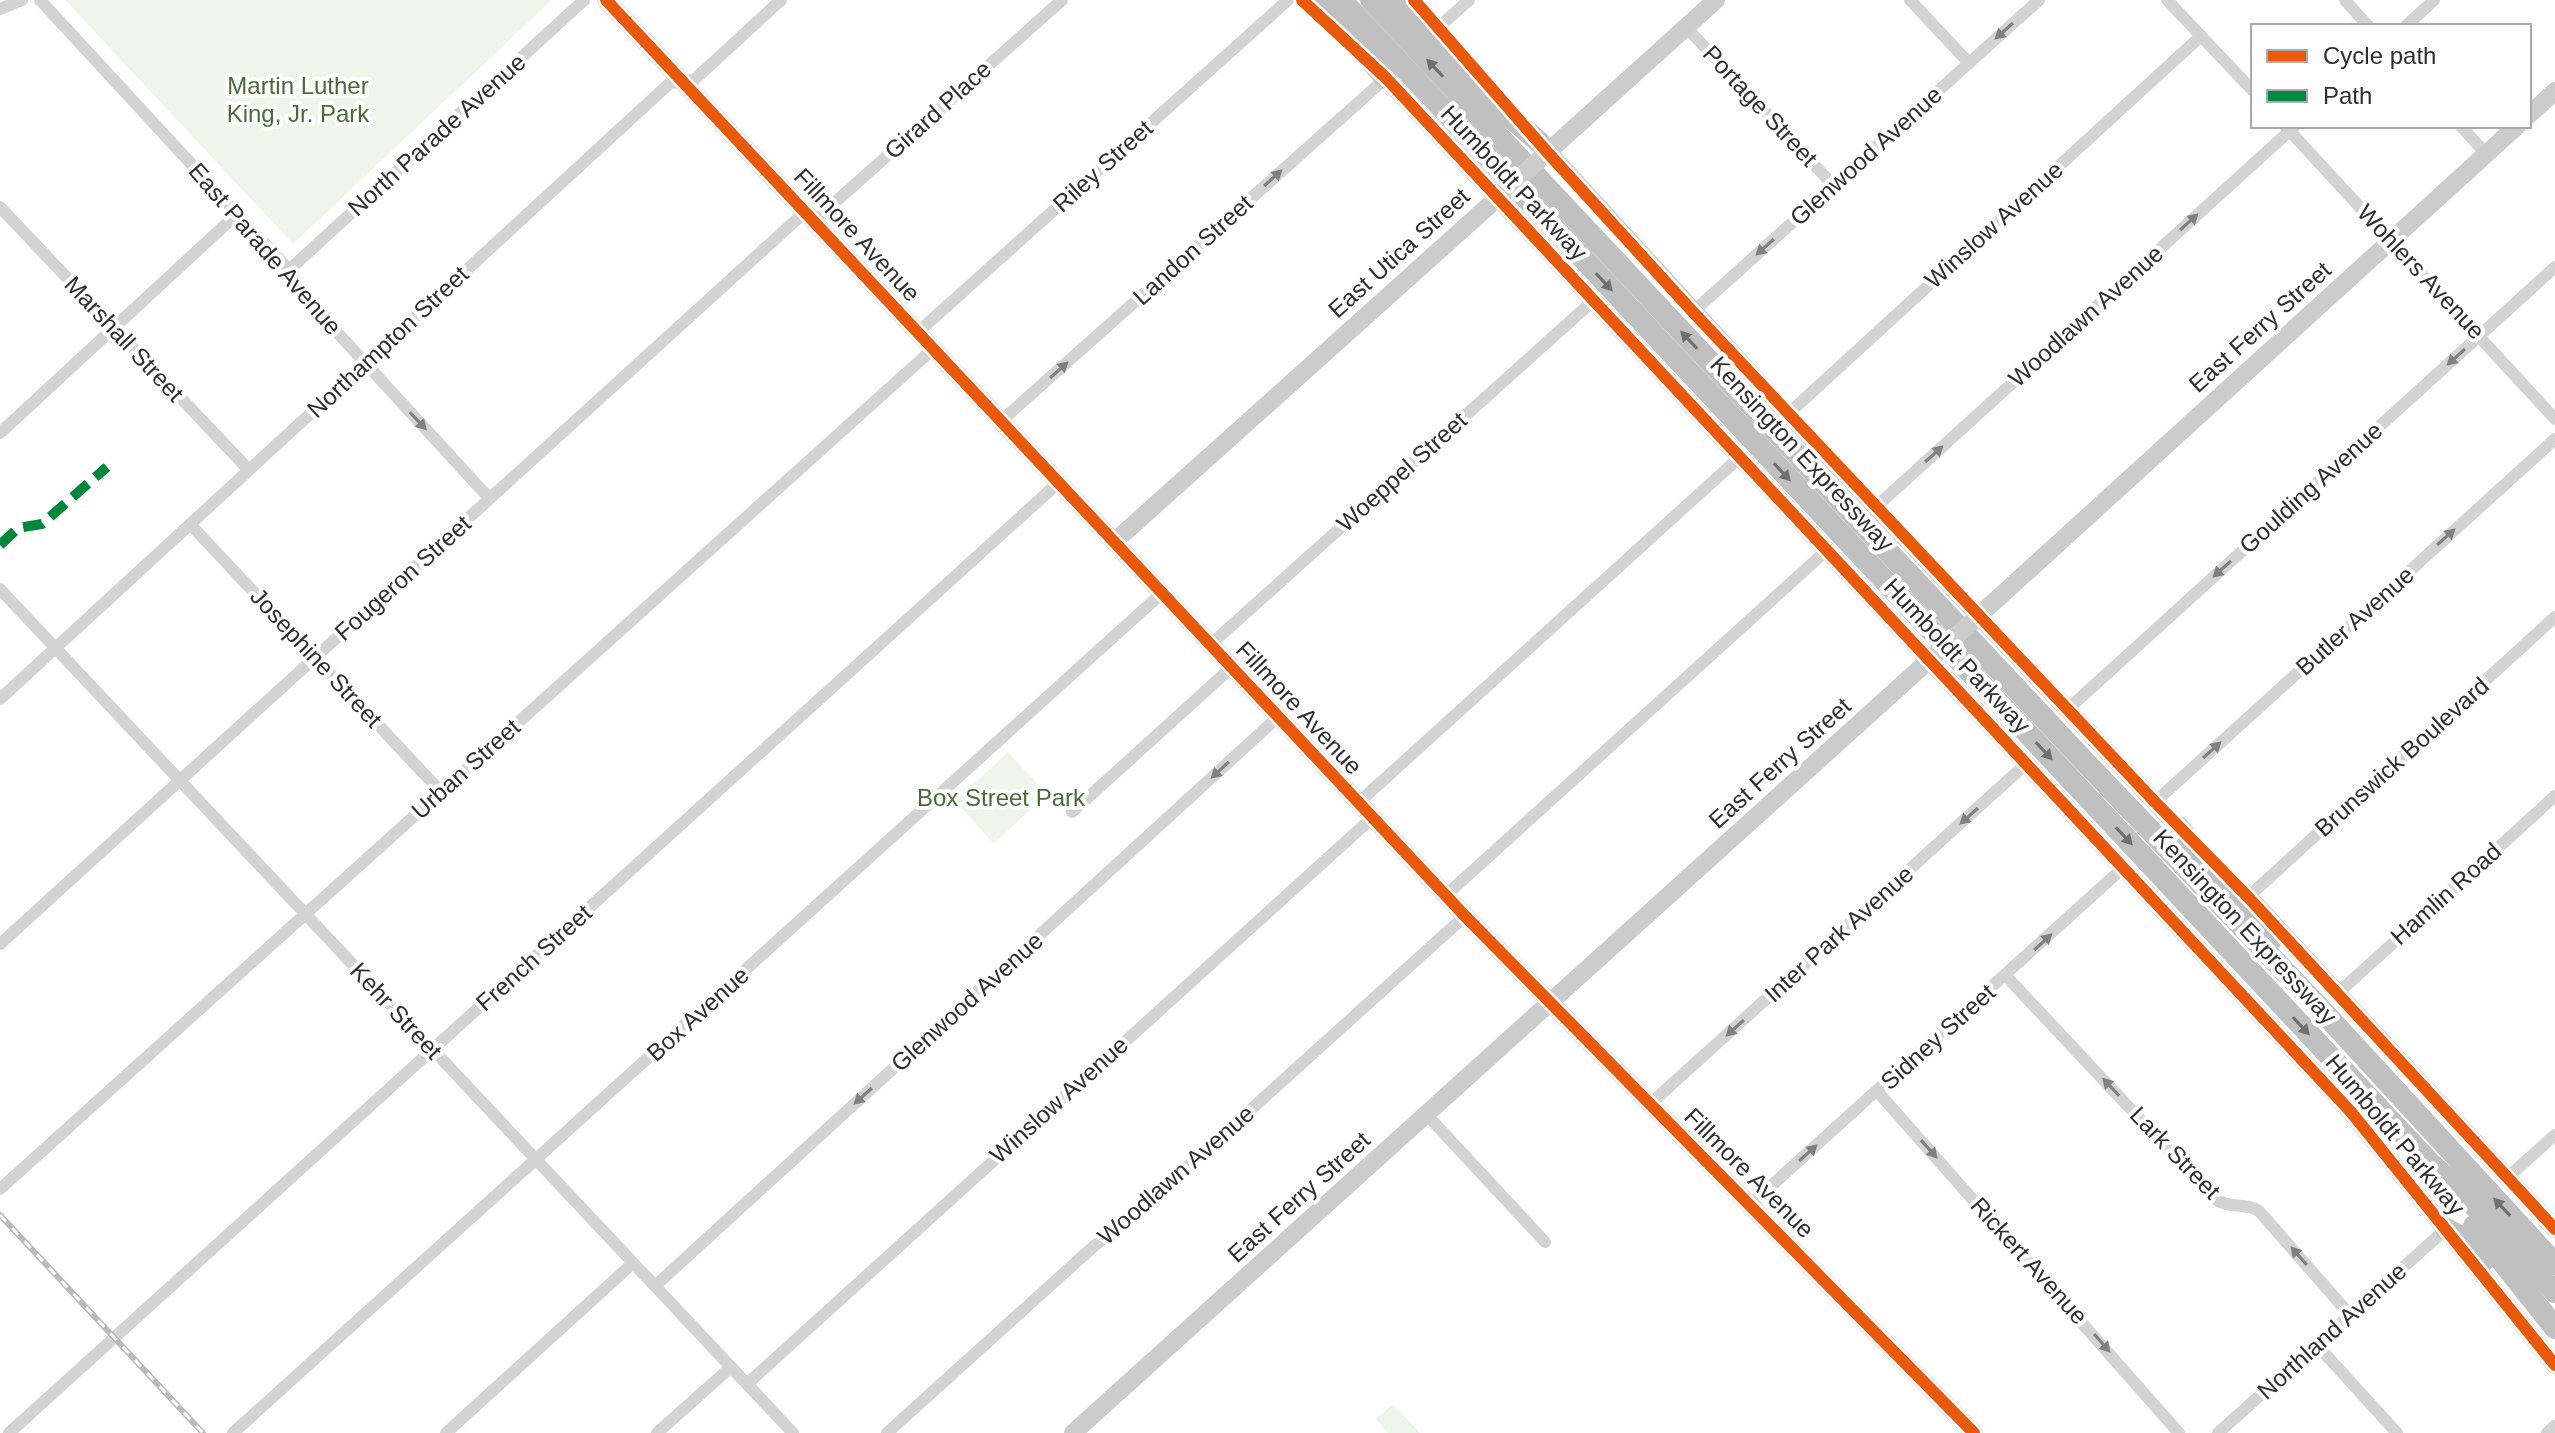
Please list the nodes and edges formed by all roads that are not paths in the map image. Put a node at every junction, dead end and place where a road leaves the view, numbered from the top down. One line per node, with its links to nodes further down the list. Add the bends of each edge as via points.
1 (22, 0): 21 (street)
2 (40, 0): 41 (street, East Parade Avenue)
3 (584, 0): 45 (street, North Parade Avenue)
4 (606, 0): 29 (street, Fillmore Avenue)
5 (781, 0): 29 (street, Northampton Street, via 694,80)
6 (1062, 0): 42 (street, Girard Place)
7 (1288, 0): 49 (street, Riley Street)
8 (1302, 0): 28 (street, Humboldt Parkway)
9 (1316, 0): 28 (highway)
10 (1341, 0): 103 (highway, Kensington Expressway, one-way to 103)
11 (1371, 0): 96 (highway, Kensington Expressway, one-way to 11)
12 (1397, 0): 36 (highway)
13 (1414, 0): 24 (street, Humboldt Parkway)
14 (1469, 0): 24 (street)
15 (1716, 0): 25 (street, East Utica Street)
16 (1910, 0): 27 (street)
17 (2039, 0): 27 (street, Glenwood Avenue, one-way to 27)
18 (2167, 0): 26 (street)
19 (2345, 0): 22 (street)
20 (2434, 0): 23 (street)
21 (0, 9)
22 (2366, 24)
23 (2408, 24)
24 (1439, 27): 36 (street, Humboldt Parkway)
25 (1686, 27): 36 (street, East Utica Street); 38 (street, Portage Street)
26 (2201, 36): 30 (street); 53 (street, Winslow Avenue)
27 (1969, 63): 38 (street, Glenwood Avenue)
28 (1386, 78): 39 (street, Humboldt Parkway); 55 (street, Landon Street, one-way to 28)
29 (683, 81): 42 (street, Fillmore Avenue); 52 (street, Northampton Street, via 670,83)
30 (2251, 89)
31 (2555, 91): 32 (street)
32 (2531, 113)
33 (2290, 128): 43 (street, Wohlers Avenue); 62 (street, Woodlawn Avenue, one-way to 33)
34 (2463, 128): 37 (street)
35 (2515, 128): 37 (street, East Ferry Street)
36 (1542, 151): 39 (street, East Utica Street, bridge); 47 (street, Humboldt Parkway)
37 (2486, 154): 43 (street, East Ferry Street)
38 (1833, 185): 47 (street, Glenwood Avenue, one-way to 47)
39 (1500, 195): 46 (street, Humboldt Parkway); 64 (street, East Utica Street)
40 (0, 207): 48 (street, Marshall Street)
41 (237, 214): 45 (street, East Parade Avenue); 48 (street)
42 (810, 216): 49 (street, Fillmore Avenue); 61 (street, Fougeron Street)
43 (2391, 239): 50 (street, Wohlers Avenue); 68 (street, East Ferry Street)
44 (2555, 267): 50 (street, Goulding Avenue)
45 (289, 270): 52 (street, East Parade Avenue, via 291,282)
46 (1594, 300): 58 (street, Humboldt Parkway); 70 (street, Woeppel Street)
47 (1693, 312): 53 (street, Humboldt Parkway)
48 (114, 327): 56 (street); 59 (street, Marshall Street)
49 (917, 333): 51 (street, Fillmore Avenue)
50 (2479, 336): 54 (street, Wohlers Avenue); 76 (street, Goulding Avenue, one-way to 76)
51 (933, 349): 55 (street, Fillmore Avenue); 80 (street, Urban Street)
52 (365, 363): 59 (street, Northampton Street); 61 (street, East Parade Avenue, one-way to 61)
53 (1788, 414): 62 (street, Humboldt Parkway)
54 (2555, 419)
55 (1000, 422): 60 (street, Fillmore Avenue)
56 (0, 433)
57 (2555, 439): 82 (street, Butler Avenue, one-way to 57)
58 (1740, 457): 65 (street, Humboldt Parkway); 83 (street)
59 (249, 470): 63 (street, Northampton Street)
60 (1058, 483): 64 (street, Fillmore Avenue); 97 (street, French Street)
61 (489, 498): 72 (street, Fougeron Street)
62 (1877, 506): 68 (street, Humboldt Parkway)
63 (190, 524): 71 (street, Northampton Street); 72 (street, Josephine Street)
64 (1114, 542): 67 (street, Fillmore Avenue)
65 (1827, 550): 73 (street, Humboldt Parkway); 88 (street)
66 (0, 589): 71 (street, Kehr Street)
67 (1162, 593): 70 (street, Fillmore Avenue); 102 (street, Box Avenue)
68 (1976, 617): 73 (street, East Ferry Street, bridge); 76 (street, Humboldt Parkway)
69 (2555, 617): 89 (street, Brunswick Boulevard)
70 (1210, 645): 74 (street, Fillmore Avenue)
71 (55, 648): 75 (street, Northampton Street); 79 (street, Kehr Street)
72 (315, 657): 79 (street, Fougeron Street); 80 (street, Josephine Street)
73 (1933, 657): 78 (street, Humboldt Parkway); 95 (street, East Ferry Street)
74 (1232, 667): 77 (street, Fillmore Avenue); 84 (street)
75 (0, 699)
76 (2067, 710): 82 (street, Humboldt Parkway)
77 (1278, 717): 83 (street, Fillmore Avenue); 112 (street, Glenwood Avenue, one-way to 112)
78 (2027, 763): 87 (street, Humboldt Parkway); 99 (street, Inter Park Avenue, one-way to 99)
79 (180, 780): 90 (street, Kehr Street); 92 (street, Fougeron Street)
80 (441, 792): 90 (street, Urban Street)
81 (2555, 796): 94 (street, Hamlin Road)
82 (2155, 802): 86 (street, Humboldt Parkway)
83 (1358, 803): 85 (street, Fillmore Avenue)
84 (1072, 812)
85 (1372, 818): 88 (street, Fillmore Avenue); 120 (street, Winslow Avenue)
86 (2178, 827): 89 (street, Humboldt Parkway); 96 (highway, via 2247,907)
87 (2124, 867): 93 (street, Sidney Street, one-way to 87); 107 (street, Humboldt Parkway, via 2351,1112)
88 (1445, 896): 91 (street, Fillmore Avenue)
89 (2248, 897): 94 (street, Humboldt Parkway)
90 (305, 914): 97 (street, Kehr Street); 105 (street, Urban Street)
91 (1465, 916): 95 (street, Fillmore Avenue); 127 (street, Woodlawn Avenue)
92 (0, 944)
93 (2006, 976): 98 (street, Sidney Street); 114 (street, Lark Street, one-way to 93, via 2259,1211 2217,1201)
94 (2338, 993): 104 (street, Humboldt Parkway)
95 (1551, 1003): 99 (street, Fillmore Avenue); 100 (street, East Ferry Street)
96 (2315, 1003): 111 (highway, Kensington Expressway, one-way to 96)
97 (433, 1050): 102 (street, Kehr Street); 122 (street, French Street)
98 (1877, 1091): 106 (street, Sidney Street, one-way to 98); 130 (street, Rickert Avenue, one-way to 130)
99 (1650, 1104): 106 (street, Fillmore Avenue)
100 (1426, 1114): 109 (street); 128 (street, East Ferry Street)
101 (2555, 1135): 104 (street)
102 (537, 1160): 110 (street, Kehr Street); 123 (street, Box Avenue)
103 (2430, 1163): 113 (highway, Kensington Expressway); 115 (highway, via 2443,1189)
104 (2508, 1177): 108 (street, Humboldt Parkway)
105 (0, 1189)
106 (1750, 1205): 129 (street, Fillmore Avenue)
107 (2446, 1229): 114 (street, Northland Avenue); 116 (highway, via 2465,1239); 118 (street, Humboldt Parkway)
108 (2555, 1229)
109 (1545, 1242)
110 (633, 1263): 112 (street, Kehr Street); 124 (street)
111 (2555, 1264)
112 (655, 1286): 119 (street, Kehr Street)
113 (2555, 1292)
114 (2350, 1315): 117 (street, Northland Avenue)
115 (2555, 1328)
116 (2555, 1338)
117 (2317, 1345): 131 (street, Northland Avenue); 132 (street)
118 (2555, 1365)
119 (731, 1367): 120 (street, Kehr Street); 125 (street)
120 (747, 1384): 126 (street, Kehr Street)
121 (2555, 1426): 133 (street)
122 (9, 1433)
123 (233, 1433)
124 (446, 1433)
125 (657, 1433)
126 (793, 1433)
127 (887, 1433)
128 (1073, 1433)
129 (1974, 1433)
130 (2179, 1433)
131 (2218, 1433)
132 (2397, 1433)
133 (2547, 1433)

